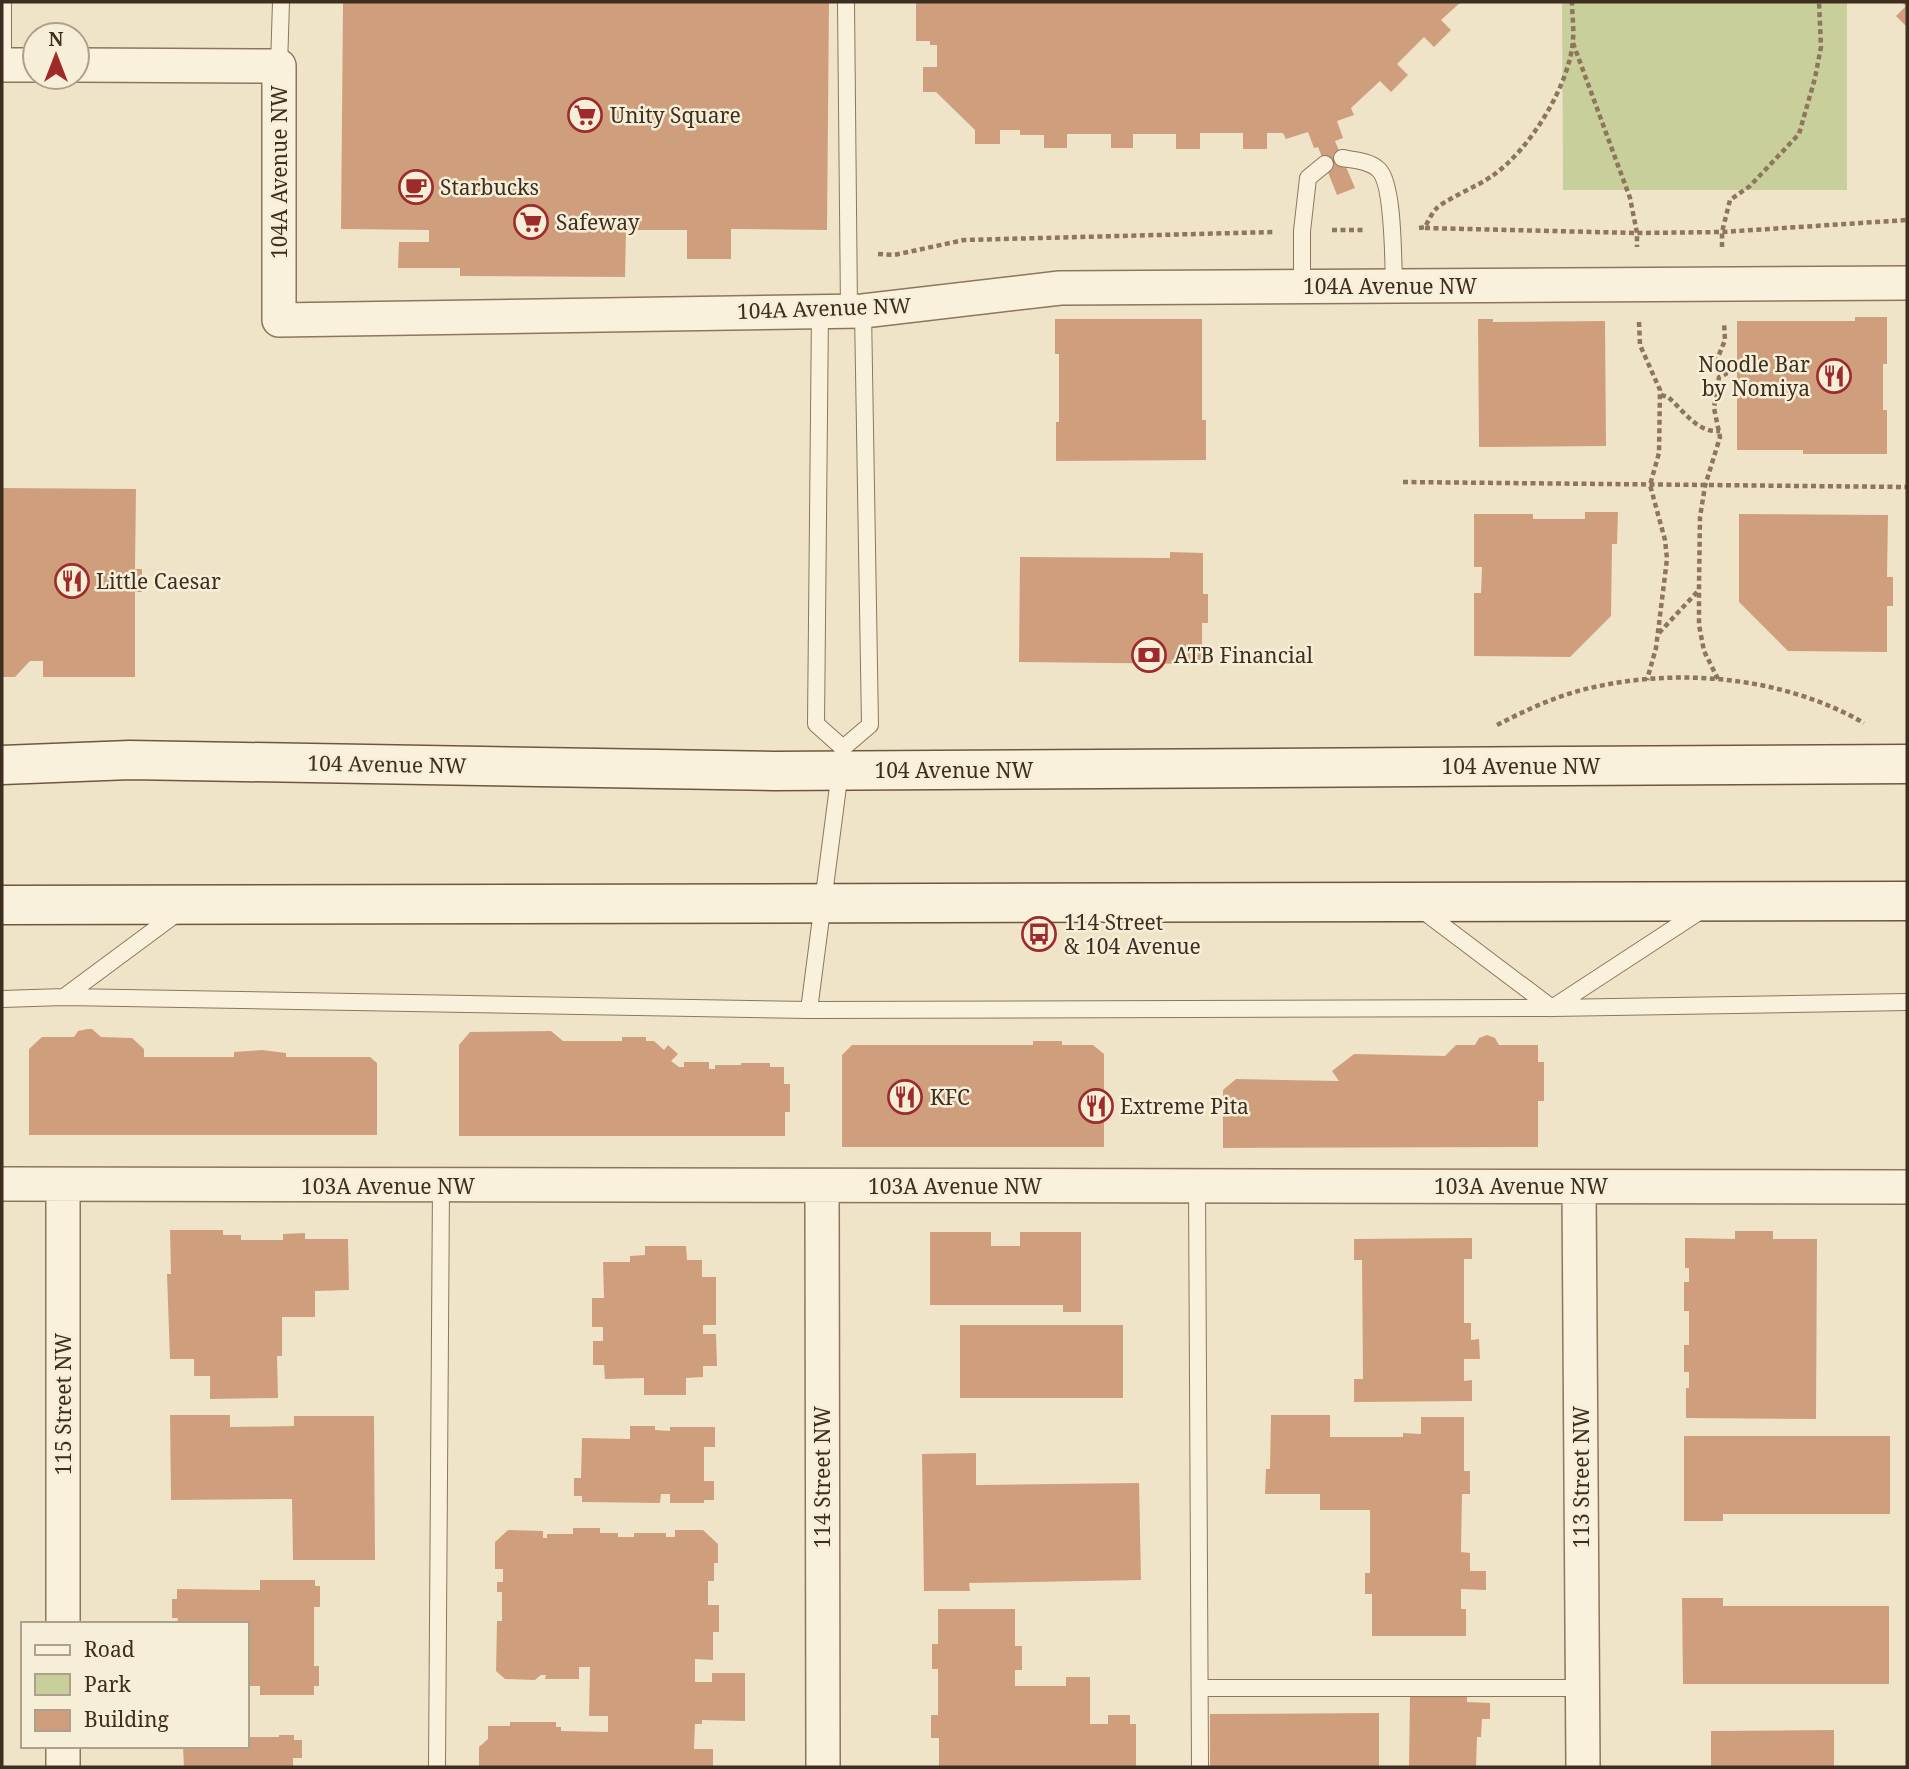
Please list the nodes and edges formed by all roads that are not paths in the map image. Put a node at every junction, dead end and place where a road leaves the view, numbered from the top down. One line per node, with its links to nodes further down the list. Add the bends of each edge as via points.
1 (3, 2): 4 (lane)
2 (281, 2): 6 (lane)
3 (846, 2): 12 (lane, via 849,254)
4 (13, 65)
5 (91, 65): 6 (street, 104A Avenue NW)
6 (279, 66): 12 (street, 104A Avenue NW, via 279,320)
7 (1342, 158): 10 (lane, via 1368,163 1385,178 1393,229)
8 (1325, 164): 11 (lane, via 1308,178)
9 (1907, 283): 10 (street, 104A Avenue NW)
10 (1394, 285): 11 (street, 104A Avenue NW)
11 (1302, 286): 12 (street, 104A Avenue NW, via 1060,288)
12 (844, 311): 13 (lane, via 817,724); 13 (lane, via 870,725)
13 (842, 759): 14 (main road, 104 Avenue NW); 15 (main road, 104 Avenue NW, via 130,760); 19 (lane)
14 (1907, 764)
15 (2, 765)
16 (1716, 901): 17 (main road); 18 (main road); 25 (lane)
17 (1907, 901)
18 (1412, 902): 19 (main road); 25 (lane)
19 (824, 903): 21 (main road); 26 (lane)
20 (2, 905): 21 (main road)
21 (190, 905): 22 (lane)
22 (64, 997): 23 (lane); 26 (lane)
23 (2, 999)
24 (1907, 1002): 25 (lane)
25 (1552, 1008): 26 (lane)
26 (810, 1010)
27 (2, 1185): 28 (street, 103A Avenue NW)
28 (63, 1185): 30 (street, 103A Avenue NW); 34 (street, 115 Street NW)
29 (1197, 1185): 31 (street, 103A Avenue NW); 32 (street, 103A Avenue NW); 35 (lane)
30 (441, 1186): 31 (street, 103A Avenue NW); 39 (lane)
31 (822, 1186): 40 (street, 114 Street NW)
32 (1579, 1187): 33 (street, 103A Avenue NW); 36 (street, 113 Street NW)
33 (1907, 1187)
34 (63, 1622)
35 (1200, 1688): 36 (lane); 41 (lane)
36 (1583, 1688): 42 (street, 113 Street NW)
37 (63, 1748): 38 (street)
38 (63, 1767)
39 (437, 1767)
40 (822, 1767)
41 (1200, 1767)
42 (1583, 1767)

